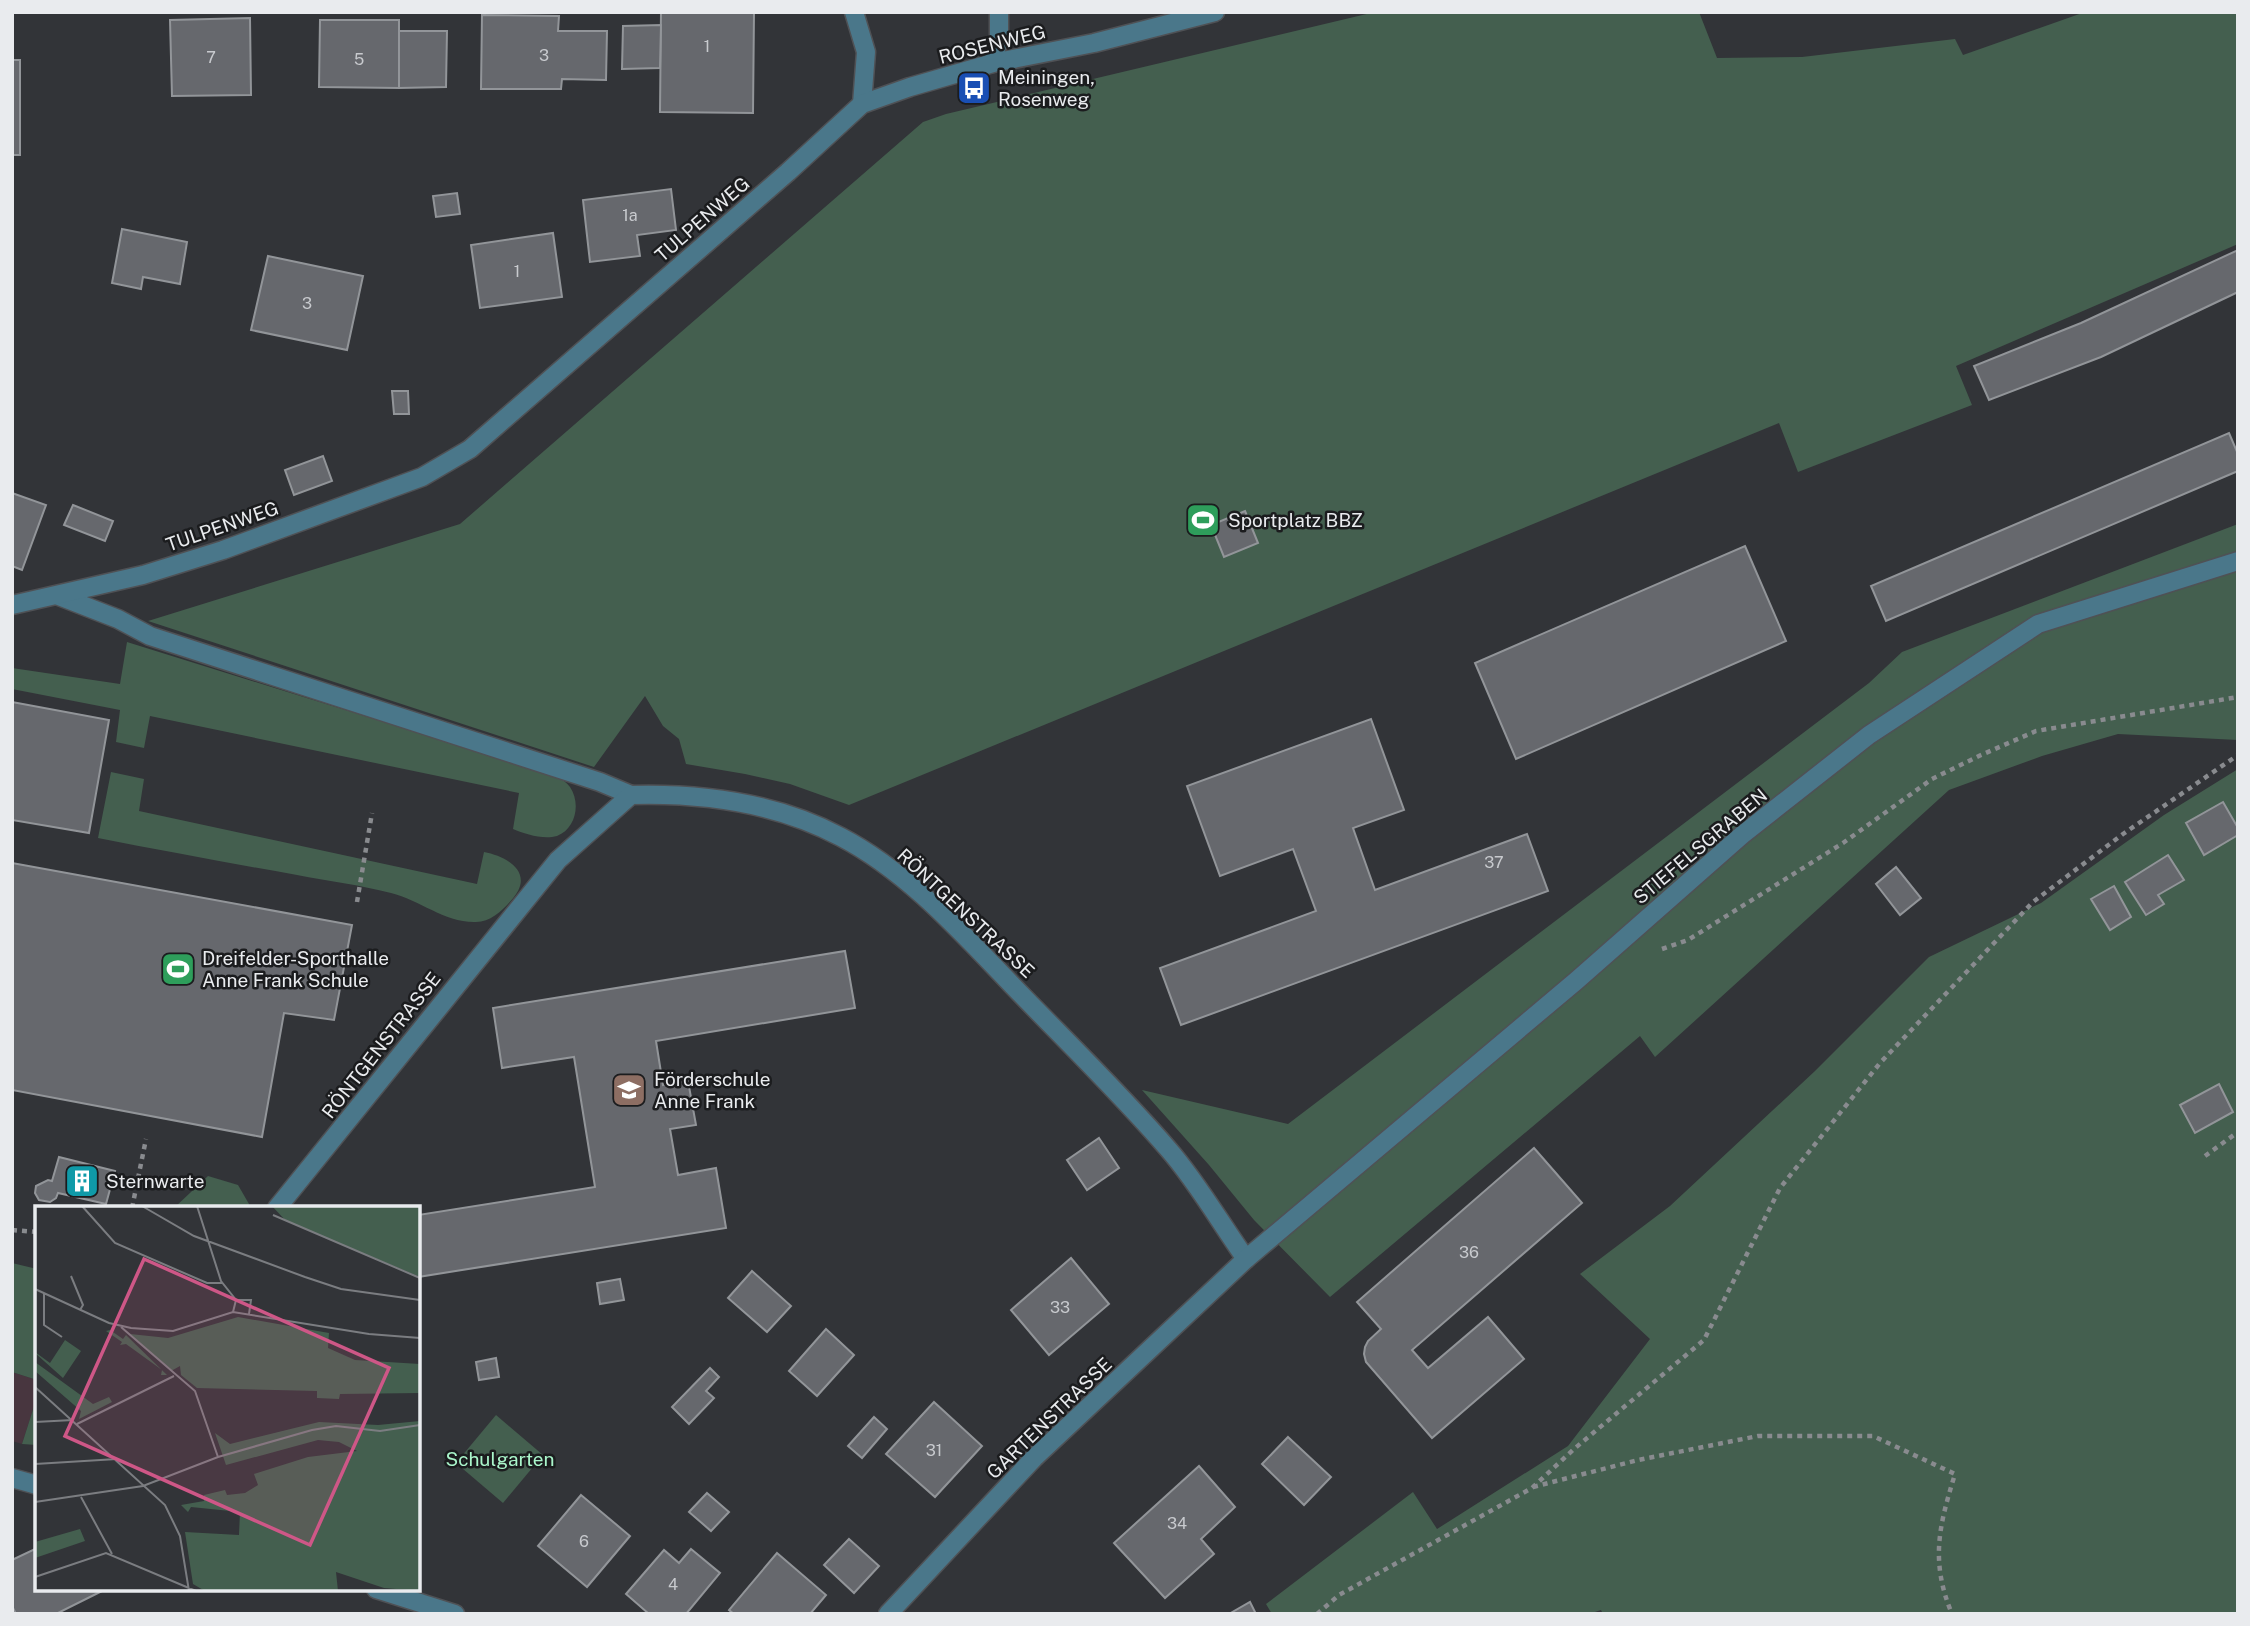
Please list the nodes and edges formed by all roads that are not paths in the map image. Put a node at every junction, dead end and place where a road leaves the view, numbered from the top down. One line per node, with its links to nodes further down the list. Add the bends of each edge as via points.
1 (854, 12): 5 (street, via 866,52)
2 (999, 12): 4 (street)
3 (1215, 12): 4 (street, ROSENWEG)
4 (993, 63): 5 (street, ROSENWEG)
5 (862, 104): 7 (street, TULPENWEG, via 470,449 422,477 223,550)
6 (2238, 561): 11 (street, STIEFELSGRABEN, via 2038,624 1869,735 1742,835)
7 (59, 596): 8 (street, TULPENWEG); 9 (street, via 150,636)
8 (12, 606)
9 (631, 795): 10 (street, RÖNTGENSTRASSE, via 558,860); 11 (street, RÖNTGENSTRASSE, via 714,798 763,808 841,836 906,881 1000,972 1171,1153)
10 (279, 1206)
11 (1246, 1259): 16 (street, GARTENSTRASSE, via 1034,1458)
12 (12, 1478): 13 (street)
13 (35, 1484)
14 (382, 1591): 15 (street)
15 (455, 1614)
16 (888, 1614)

